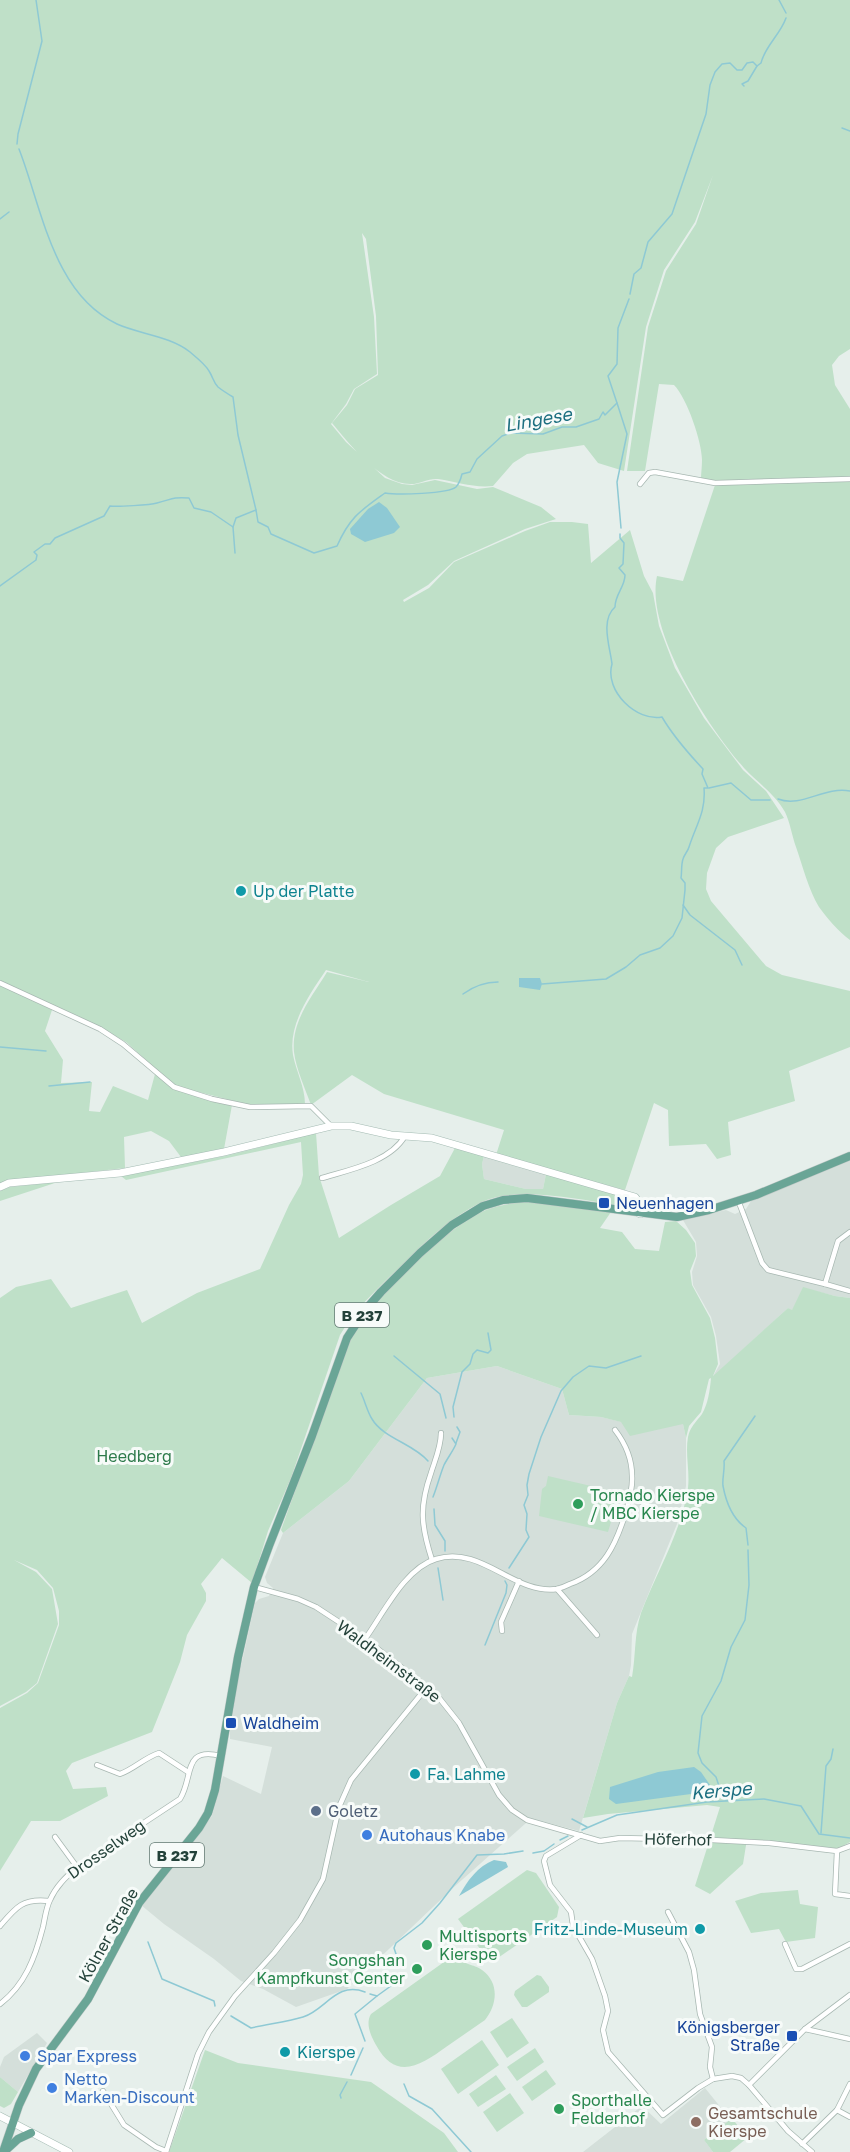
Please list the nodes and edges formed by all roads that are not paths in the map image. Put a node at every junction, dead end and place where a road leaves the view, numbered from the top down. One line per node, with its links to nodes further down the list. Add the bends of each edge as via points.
1 (850, 479): 2 (street, via 715,483 655,472)
2 (640, 484)
3 (0, 983): 4 (street, via 100,1029 174,1087 249,1107 311,1106)
4 (332, 1126): 5 (street); 8 (street, via 120,1173)
5 (405, 1136): 7 (street, via 384,1155); 10 (street, via 432,1138 635,1197 641,1205)
6 (850, 1156): 9 (main road, B 237)
7 (322, 1178)
8 (0, 1187)
9 (738, 1200): 10 (main road, B 237, via 677,1217); 12 (street, via 768,1270)
10 (640, 1214): 20 (main road, B 237, via 549,1200 503,1200 483,1206 452,1225 420,1253 366,1309 347,1338)
11 (850, 1232): 12 (street, via 838,1241)
12 (825, 1284): 13 (street)
13 (850, 1291)
14 (615, 1430): 16 (street, via 626,1448 632,1475)
15 (441, 1433): 18 (street, via 422,1507)
16 (630, 1495): 17 (street); 21 (street, via 610,1554 586,1577)
17 (657, 1512)
18 (432, 1560): 19 (street, via 459,1556); 24 (street, via 417,1568)
19 (519, 1581): 21 (street); 22 (street, via 501,1622)
20 (254, 1587): 24 (street, Waldheimstraße, via 307,1603); 26 (main road, Kölner Straße / B 237)
21 (557, 1589): 23 (street)
22 (502, 1631)
23 (597, 1635)
24 (365, 1639): 25 (street, Waldheimstraße)
25 (427, 1687): 29 (street, Waldheimstraße, via 453,1714 507,1806 533,1822); 55 (street, via 351,1780 339,1807 323,1879 294,1929 209,2032)
26 (221, 1756): 28 (street, Drosselweg, via 199,1755); 52 (main road, Kölner Straße / B 237, via 204,1821 132,1913 88,1999 36,2069)
27 (97, 1766): 28 (street, via 120,1774 159,1753)
28 (188, 1772): 34 (street, Drosselweg, via 180,1798)
29 (581, 1835): 31 (street, Waldheimstraße); 45 (street, via 544,1861 550,1886 571,1912 573,1926 592,1959 608,2011 603,2030 608,2052 663,2115)
30 (55, 1837): 34 (street)
31 (609, 1841): 33 (street, Höferhof, via 620,1838 748,1842)
32 (850, 1846): 33 (street)
33 (837, 1851): 35 (street, via 835,1894)
34 (77, 1867): 36 (street, Drosselweg)
35 (850, 1896)
36 (49, 1901): 38 (street, via 28,1901 16,1907); 42 (street, Drosselweg, via 29,1971 13,1994)
37 (668, 1912): 45 (street, via 694,1970 700,2014 712,2047)
38 (0, 1926)
39 (785, 1944): 40 (street, via 796,1969)
40 (850, 1944)
41 (850, 1995): 43 (street)
42 (0, 2004)
43 (805, 2029): 44 (street); 47 (street)
44 (850, 2039)
45 (713, 2079): 47 (street, via 732,2076)
46 (850, 2084): 49 (street)
47 (749, 2085): 54 (street)
48 (103, 2091): 55 (street, via 124,2125)
49 (837, 2110): 51 (street); 54 (street)
50 (0, 2116): 52 (street)
51 (850, 2117)
52 (13, 2122): 53 (street); 56 (main road, Kölner Straße / B 237)
53 (32, 2133): 56 (main road); 57 (street)
54 (802, 2144): 58 (street)
55 (166, 2151)
56 (3, 2152)
57 (69, 2152)
58 (812, 2152)

